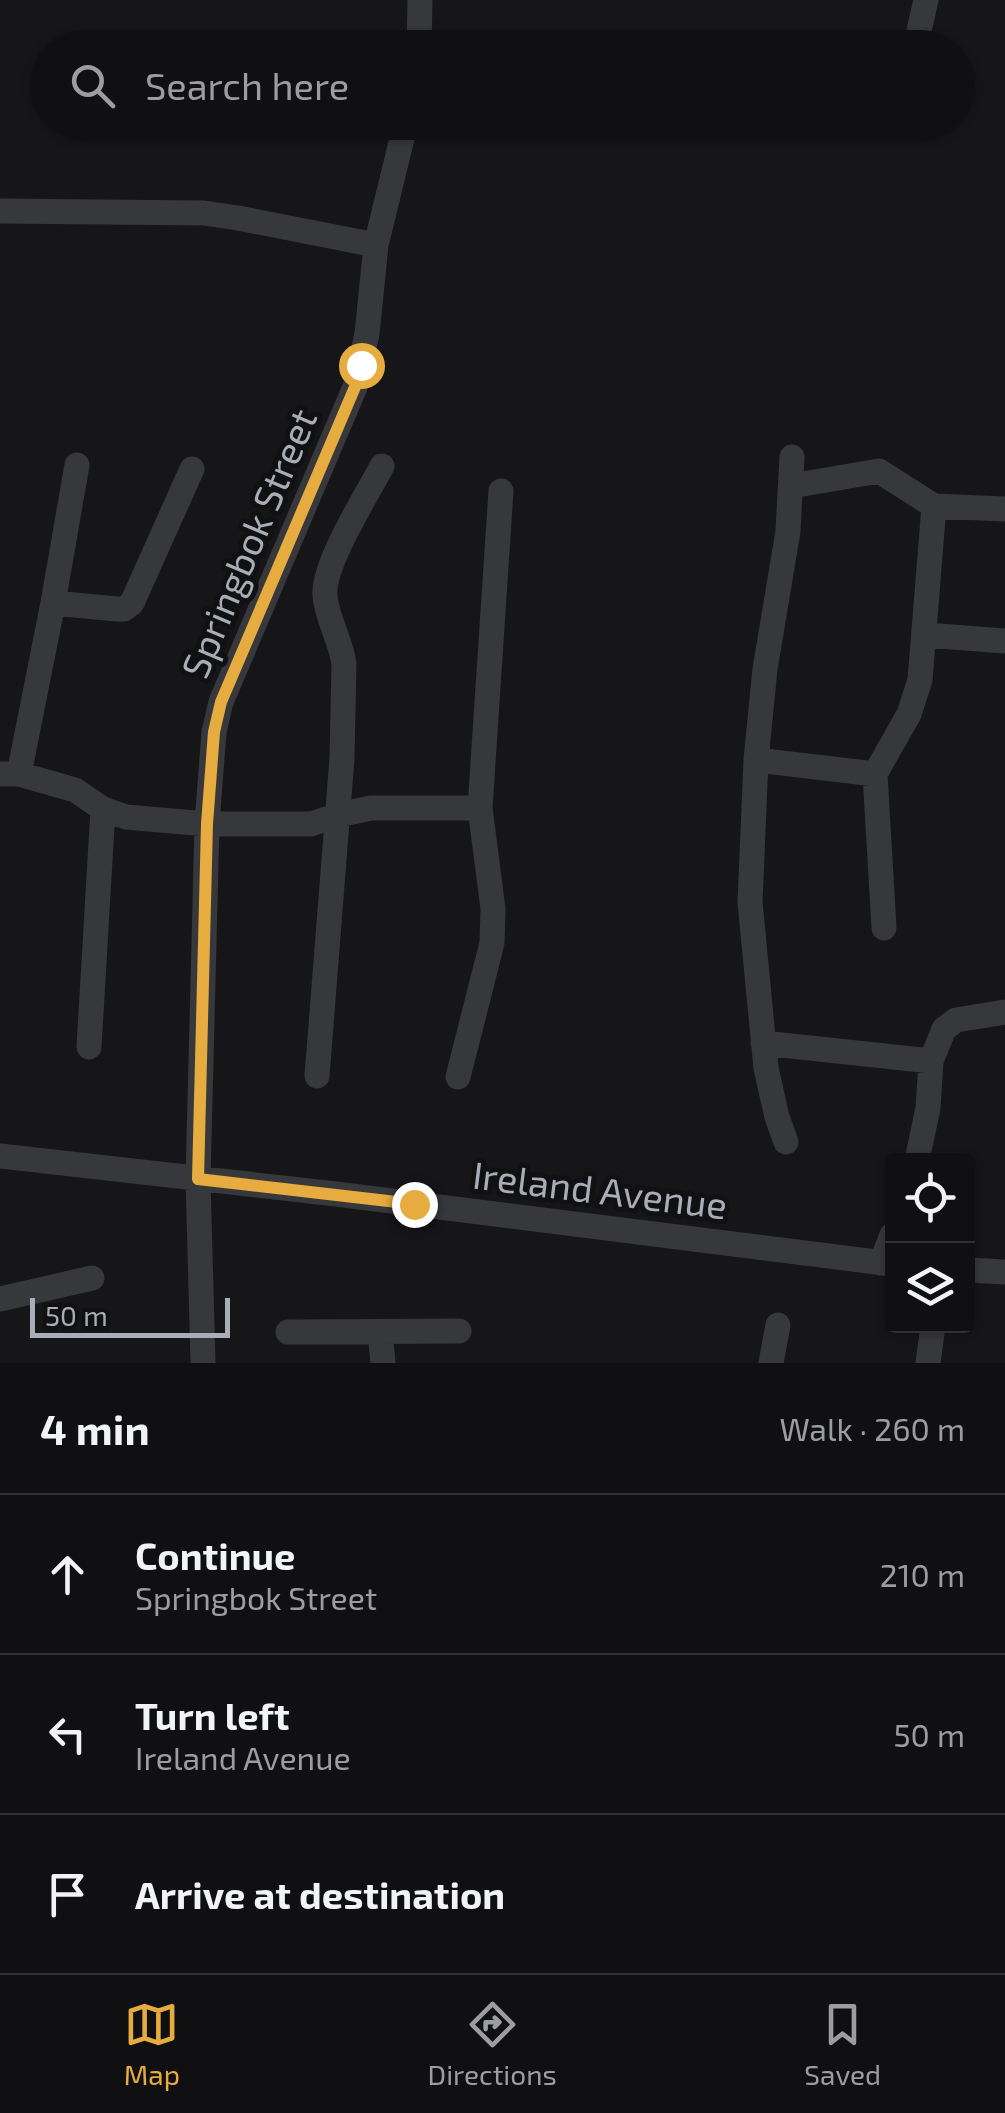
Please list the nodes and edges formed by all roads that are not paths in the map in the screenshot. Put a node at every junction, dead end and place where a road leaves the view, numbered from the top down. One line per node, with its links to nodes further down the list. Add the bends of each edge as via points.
1 (420, 0): 3 (street)
2 (926, 0): 4 (street)
3 (419, 30)
4 (918, 30)
5 (402, 140): 7 (street, Springbok Street)
6 (0, 211): 7 (street, via 204,213)
7 (376, 245): 25 (street, Springbok Street, via 355,387 221,702)
8 (792, 457): 12 (street)
9 (77, 466): 16 (street)
10 (382, 466): 24 (street, via 325,586 344,664)
11 (192, 469): 16 (street, via 128,607)
12 (791, 486): 14 (street, via 880,471); 19 (street)
13 (501, 491): 22 (street)
14 (934, 506): 15 (street); 17 (street)
15 (1005, 509)
16 (53, 603): 20 (street)
17 (926, 635): 18 (street); 21 (street, via 915,697)
18 (1005, 642)
19 (756, 760): 21 (street); 28 (street, via 750,902)
20 (9, 774): 23 (street, via 74,790)
21 (876, 774): 26 (street)
22 (480, 808): 24 (street); 32 (street, via 492,943)
23 (103, 810): 25 (street); 29 (street)
24 (338, 814): 25 (street, via 311,824); 31 (street)
25 (207, 824): 36 (street, Springbok Street)
26 (884, 928)
27 (1005, 1012): 30 (street, via 956,1020 944,1029)
28 (763, 1043): 30 (street); 33 (street)
29 (89, 1047)
30 (932, 1061): 34 (street)
31 (317, 1076)
32 (458, 1077)
33 (786, 1142)
34 (918, 1153)
35 (0, 1156): 36 (street, Ireland Avenue)
36 (198, 1179): 37 (street, Ireland Avenue); 47 (street, Springbok Street)
37 (885, 1264)
38 (975, 1270): 39 (street)
39 (1005, 1272)
40 (92, 1278): 41 (street)
41 (0, 1298)
42 (778, 1325): 49 (street)
43 (288, 1332): 44 (street)
44 (380, 1332): 45 (street); 48 (street)
45 (459, 1332)
46 (932, 1333): 50 (street)
47 (203, 1363)
48 (383, 1363)
49 (771, 1363)
50 (928, 1363)

